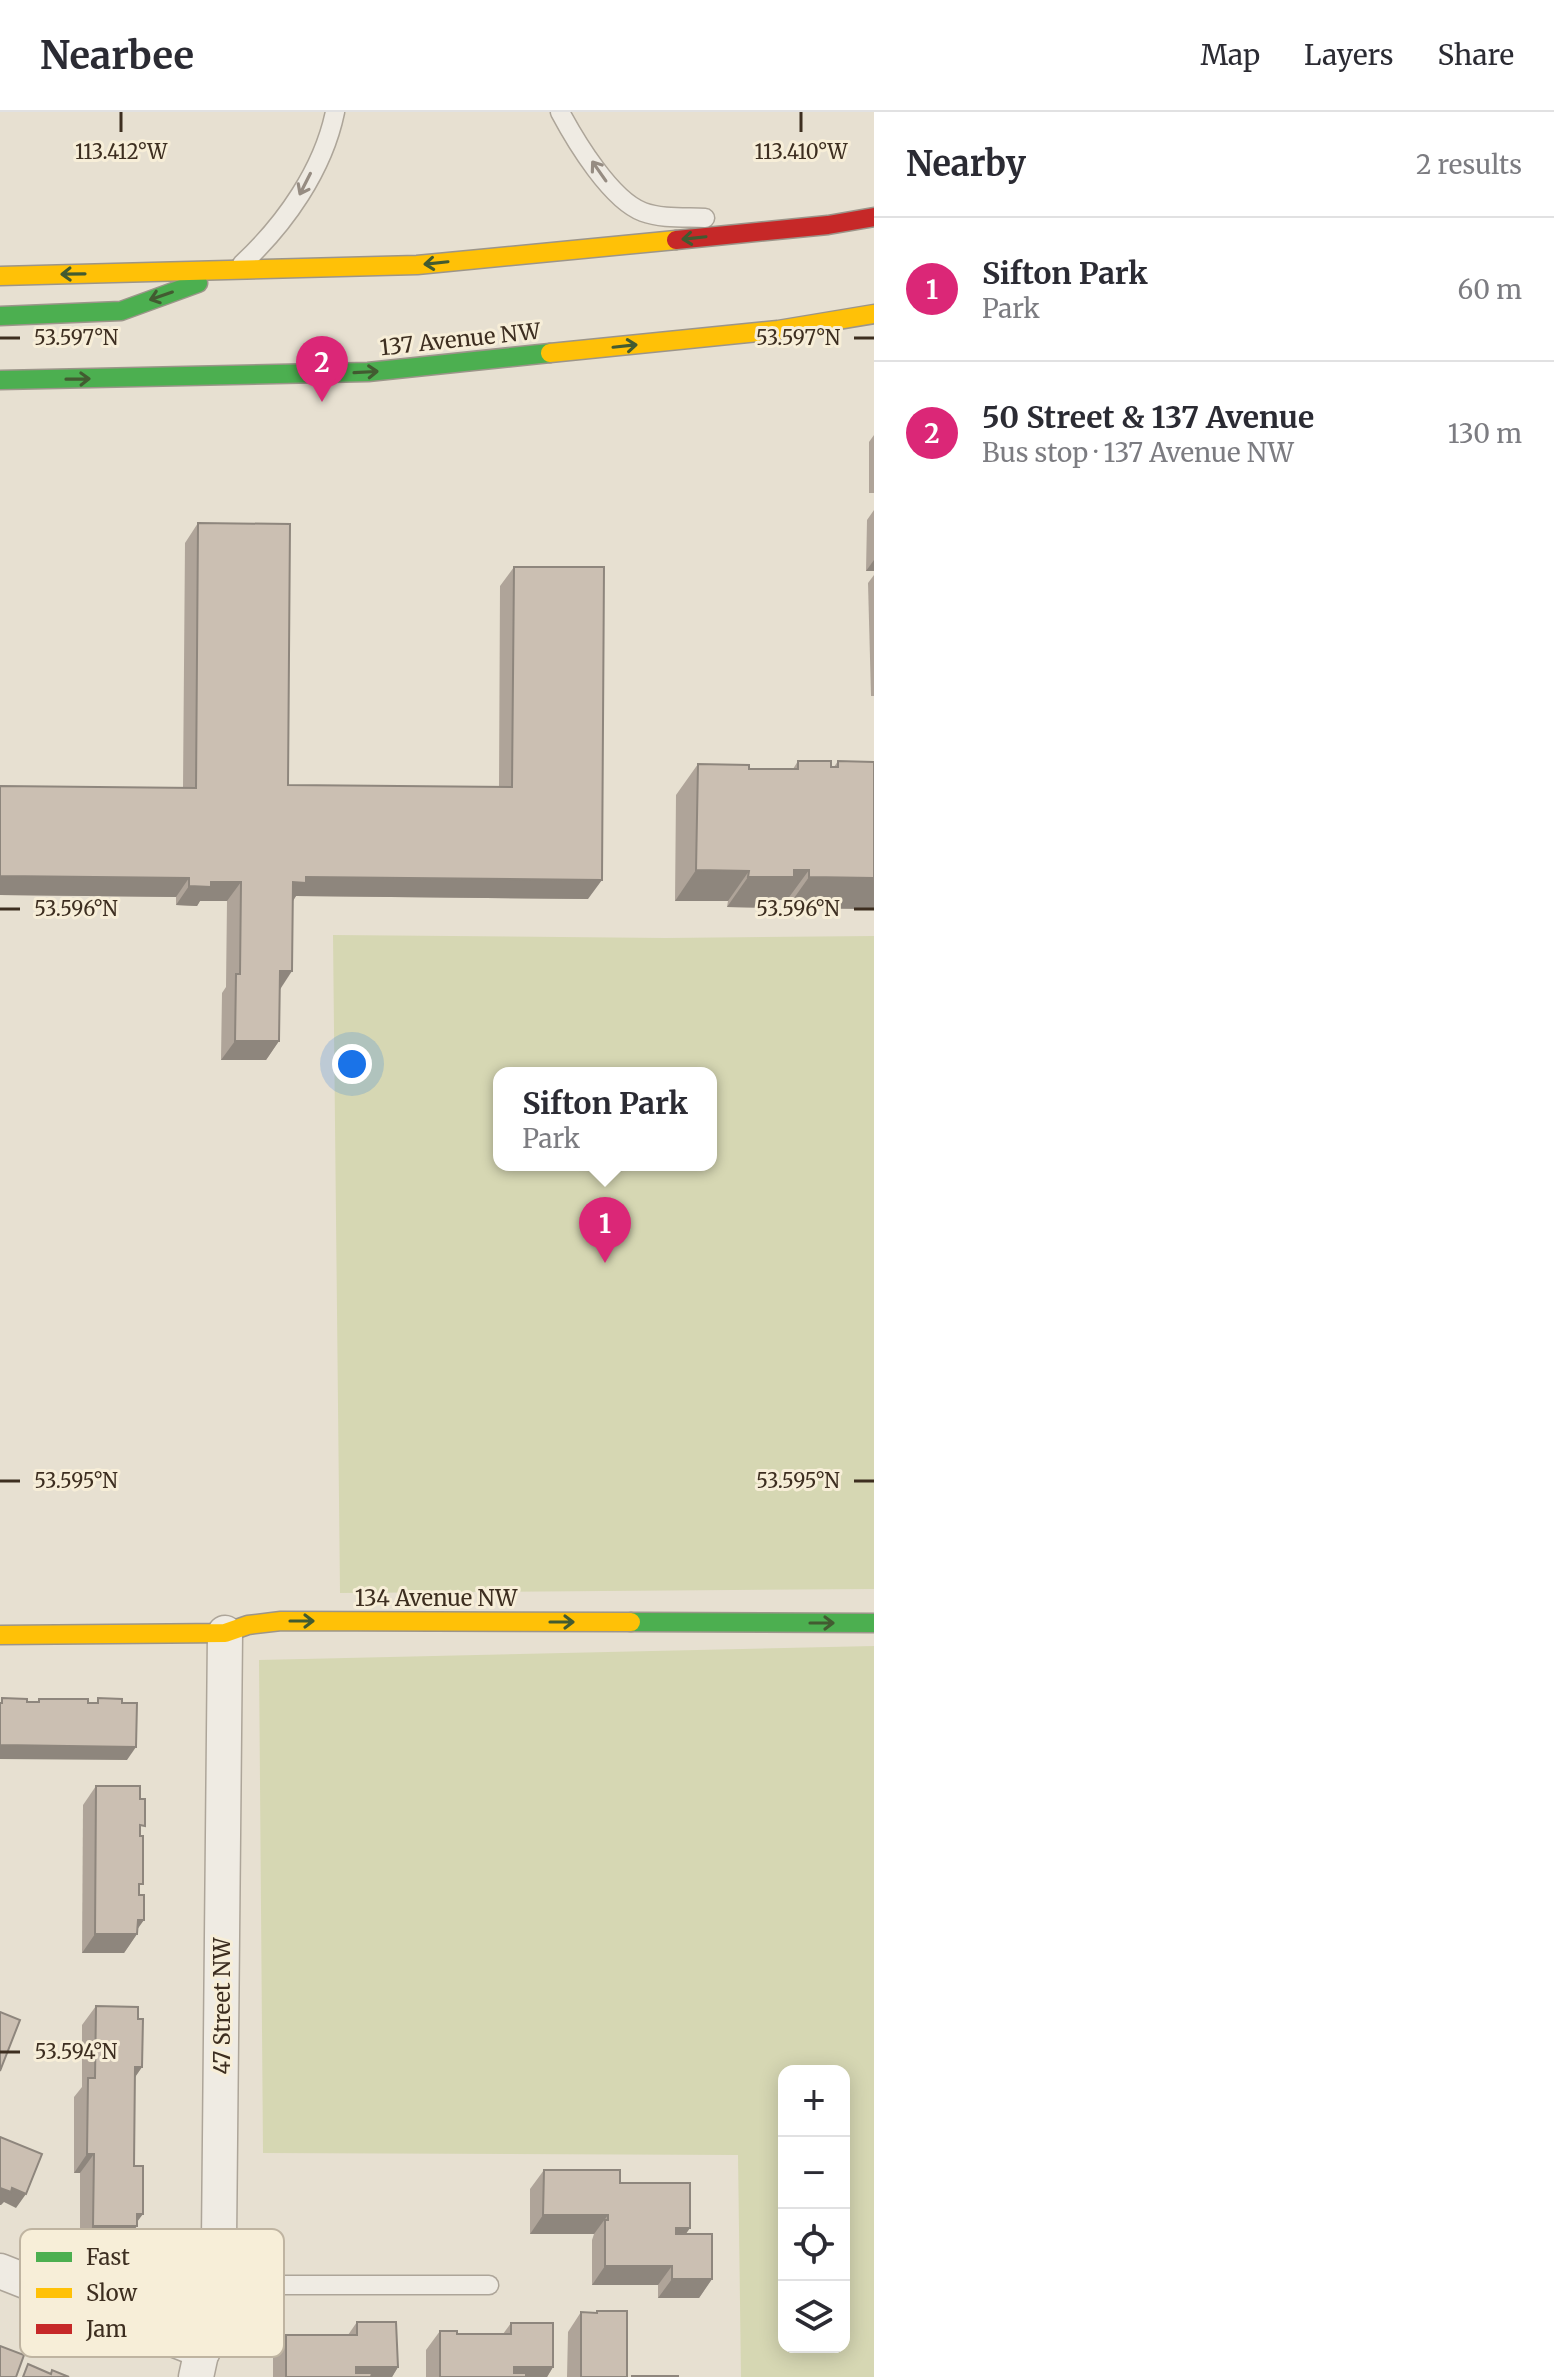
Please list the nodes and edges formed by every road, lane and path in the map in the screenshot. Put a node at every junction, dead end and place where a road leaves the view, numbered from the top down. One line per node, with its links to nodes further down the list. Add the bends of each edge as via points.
1 (335, 112): 5 (lane, one-way to 5, via 330,135 294,206)
2 (560, 112): 4 (lane, one-way to 2, via 644,212 608,184)
3 (874, 217): 4 (main road)
4 (828, 225): 5 (main road, one-way to 5, via 417,265)
5 (235, 271): 6 (main road, one-way to 6); 8 (main road, one-way to 8, via 121,311)
6 (0, 276)
7 (874, 314): 9 (main road, 137 Avenue NW, one-way to 7, via 368,372 778,330)
8 (0, 316)
9 (0, 380)
10 (874, 1623): 11 (main road, 134 Avenue NW, one-way to 10, via 281,1621)
11 (225, 1633): 12 (main road, 134 Avenue NW); 13 (street, 47 Street NW)
12 (0, 1635)
13 (218, 2229)
14 (0, 2271): 15 (street)
15 (20, 2280)
16 (284, 2285): 17 (lane)
17 (489, 2285)

